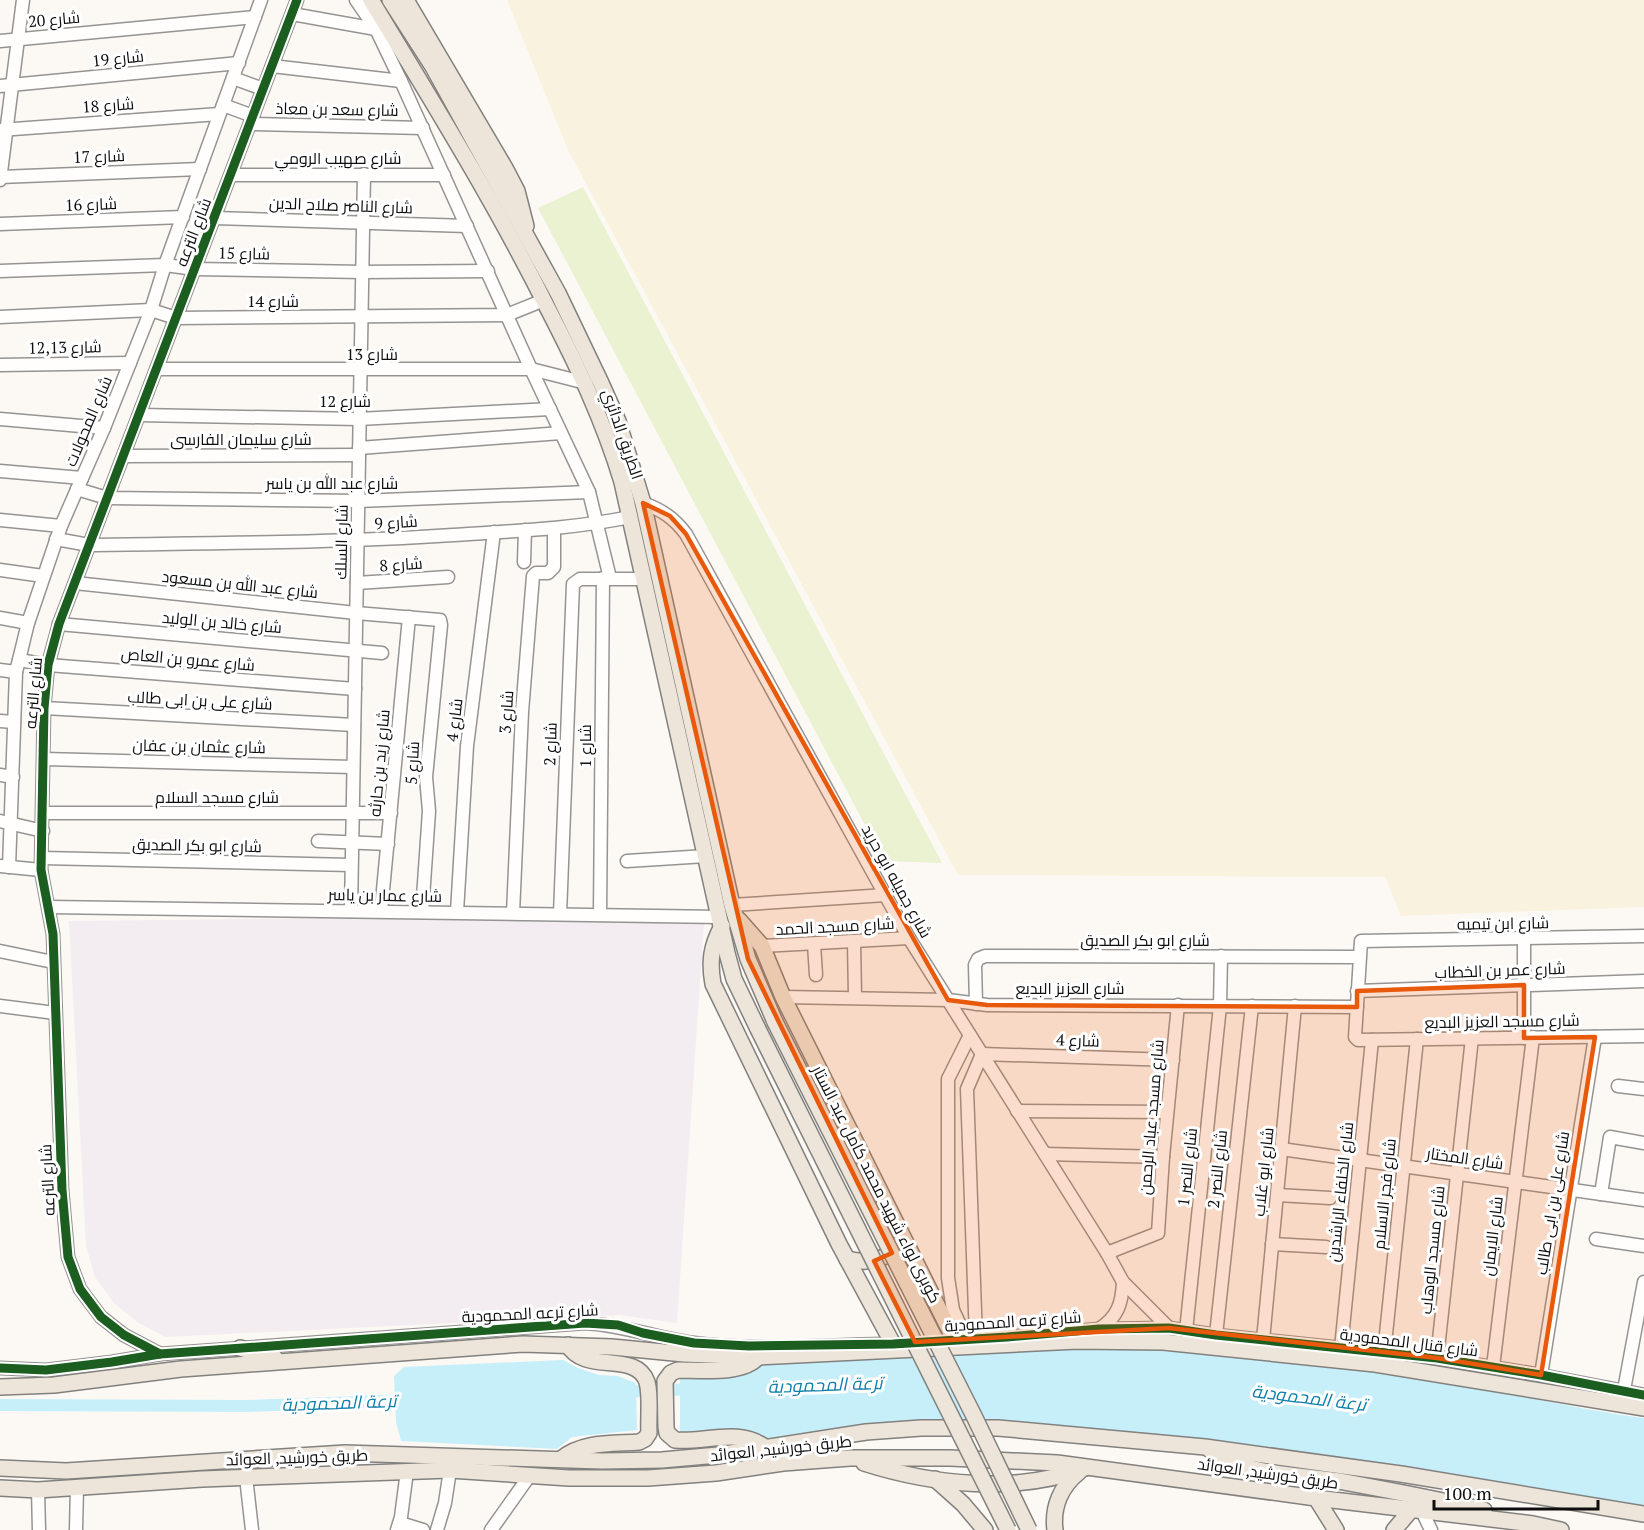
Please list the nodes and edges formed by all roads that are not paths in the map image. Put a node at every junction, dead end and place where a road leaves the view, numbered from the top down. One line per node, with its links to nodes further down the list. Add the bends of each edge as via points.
1 (23, 0): 11 (street)
2 (261, 0): 9 (street, شارع المحولات)
3 (297, 0): 8 (street, شارع الترعه)
4 (356, 0): 10 (street, شارع 1)
5 (371, 0): 39 (main road, الطريق الدائري, via 508,229)
6 (390, 0): 33 (main road, الطريق الدائري, via 433,67)
7 (406, 0): 33 (main road, via 517,191)
8 (292, 15): 10 (street); 14 (street, شارع الترعه)
9 (255, 17): 11 (street, شارع 20); 13 (street, شارع المحولات)
10 (376, 28): 16 (street, شارع 1)
11 (19, 39): 12 (street, شارع 20); 17 (street)
12 (0, 41)
13 (239, 63): 15 (street, شارع المحولات); 17 (street, شارع 19)
14 (272, 66): 16 (street); 18 (street, شارع الترعه)
15 (233, 78): 18 (street); 19 (street, شارع المحولات)
16 (401, 81): 21 (street, شارع 1)
17 (6, 86): 22 (street)
18 (264, 89): 20 (street, شارع الترعه)
19 (221, 109): 20 (street, شارع سعد بن معاذ); 22 (street, شارع 18); 23 (street, شارع المحولات)
20 (252, 120): 21 (street, شارع سعد بن معاذ); 25 (street, شارع الترعه)
21 (423, 128): 26 (street, شارع 1)
22 (3, 130): 27 (street)
23 (200, 169): 27 (street, شارع 17); 28 (street, شارع المحولات)
24 (364, 174): 25 (street, شارع صهيب الرومي); 26 (street, شارع صهيب الرومي); 30 (street, شارع السلك)
25 (231, 175): 29 (street, شارع الترعه)
26 (444, 175): 32 (street, شارع 1)
27 (0, 178)
28 (183, 217): 31 (street, شارع 16); 34 (street, شارع المحولات)
29 (214, 218): 30 (street, شارع الناصر صلاح الدين); 35 (street, شارع الترعه)
30 (363, 222): 32 (street, شارع الناصر صلاح الدين); 38 (street, شارع السلك)
31 (0, 224)
32 (468, 226): 37 (street, شارع 1)
33 (528, 241): 64 (main road, الطريق الدائري, via 602,383)
34 (165, 265): 35 (street, شارع 15); 36 (street, شارع 15); 40 (street, شارع المحولات)
35 (195, 269): 38 (street, شارع 15); 44 (street, شارع الترعه)
36 (0, 271)
37 (488, 271): 38 (street, شارع 15); 41 (street, شارع 1)
38 (362, 272): 43 (street, شارع السلك)
39 (544, 300): 41 (street, شارع 14); 50 (main road, الطريق الدائري)
40 (150, 310): 42 (street, شارع 14); 44 (street, شارع 14); 45 (street, شارع المحولات)
41 (507, 315): 43 (street, شارع 14); 48 (street, شارع 1)
42 (0, 316)
43 (361, 317): 44 (street, شارع 14); 49 (street, شارع السلك)
44 (176, 318): 47 (street, شارع الترعه)
45 (130, 363): 46 (street, شارع 12,13); 55 (street, شارع المحولات)
46 (0, 365)
47 (156, 369): 49 (street, شارع 13); 52 (street, شارع الترعه)
48 (531, 369): 49 (street, شارع 13); 50 (street, شارع 13); 51 (street, شارع 1)
49 (360, 370): 54 (street, شارع السلك)
50 (586, 383): 65 (main road, الطريق الدائري, via 612,448)
51 (550, 409): 54 (street, شارع 12); 56 (street, شارع 1)
52 (139, 415): 54 (street, شارع 12); 58 (street, شارع الترعه)
53 (0, 419): 55 (street)
54 (359, 419): 57 (street, شارع السلك)
55 (104, 428): 60 (street, شارع المحولات)
56 (561, 433): 57 (street, شارع سليمان الفارسى); 61 (street, شارع 1)
57 (359, 452): 58 (street, شارع سليمان الفارسى); 63 (street, شارع السلك)
58 (124, 456): 62 (street, شارع الترعه)
59 (0, 471): 60 (street, شارع عبد الله بن ياسر)
60 (80, 483): 62 (street, شارع عبد الله بن ياسر); 68 (street, شارع المحولات)
61 (589, 492): 63 (street, شارع عبد الله بن ياسر); 67 (street, شارع 1)
62 (107, 498): 63 (street, شارع عبد الله بن ياسر); 74 (street, شارع الترعه)
63 (358, 501): 73 (street, شارع السلك)
64 (643, 503): 116 (street, شارع جميله ابو حريد, via 670,516 686,534); 125 (main road, الطريق الدائري)
65 (630, 516): 67 (street, شارع 9); 80 (main road, الطريق الدائري)
66 (0, 520): 68 (street)
67 (596, 524): 69 (street, شارع 9); 79 (street, شارع 1)
68 (61, 526): 72 (street, شارع المحولات)
69 (554, 528): 70 (street, شارع 9); 122 (street, شارع 3, via 554,567 548,573 536,573 533,578)
70 (525, 530): 71 (street, شارع 9); 75 (street)
71 (494, 532): 73 (street, شارع 9); 121 (street, شارع 4, via 467,746)
72 (56, 539): 74 (street, شارع 9); 77 (street, شارع المحولات)
73 (357, 541): 74 (street, شارع 9); 82 (street, شارع السلك)
74 (89, 545): 81 (street, شارع الترعه)
75 (524, 562)
76 (0, 570): 77 (street)
77 (44, 576): 87 (street, شارع المحولات)
78 (448, 577): 82 (street, شارع 8)
79 (606, 578): 80 (street); 123 (street, شارع 2, via 579,579 573,584); 124 (street, شارع 1)
80 (644, 579): 111 (main road, الطريق الدائري)
81 (75, 583): 83 (street, شارع عبد الله بن مسعود); 88 (street, شارع الترعه)
82 (357, 583): 83 (street, شارع السلك)
83 (356, 614): 84 (street, شارع عبد الله بن مسعود); 89 (street, شارع السلك)
84 (410, 617): 86 (street, شارع عبد الله بن مسعود); 105 (street, شارع زيد بن حارثه)
85 (0, 618): 87 (street)
86 (437, 618): 120 (street, شارع 5, via 441,626 426,777 429,811)
87 (28, 623): 92 (street, شارع المحولات)
88 (59, 624): 89 (street, شارع خالد بن الوليد); 91 (street, شارع الترعه)
89 (355, 651): 90 (street, شارع خالد بن الوليد); 94 (street, شارع السلك)
90 (382, 653)
91 (48, 665): 92 (street, شارع عمرو بن العاص); 94 (street, شارع عمرو بن العاص); 95 (street, شارع الترعه)
92 (18, 666): 93 (street, شارع عمرو بن العاص); 97 (street, شارع المحولات)
93 (0, 670)
94 (355, 689): 98 (street, شارع السلك)
95 (44, 708): 98 (street, شارع على بن ابى طالب); 99 (street, شارع الترعه)
96 (0, 721): 97 (street)
97 (14, 722): 102 (street, شارع المحولات)
98 (354, 725): 100 (street, شارع السلك)
99 (44, 759): 100 (street, شارع عثمان بن عفان); 103 (street, شارع الترعه)
100 (353, 767): 104 (street, شارع السلك)
101 (0, 775): 102 (street)
102 (13, 777): 106 (street, شارع المحولات)
103 (43, 813): 104 (street, شارع مسجد السلام); 107 (street, شارع الترعه)
104 (352, 813): 105 (street, شارع مسجد السلام); 109 (street, شارع السلك)
105 (391, 813): 110 (street, شارع زيد بن حارثه)
106 (6, 822): 107 (street); 115 (street, شارع المحولات)
107 (43, 831): 113 (street, شارع الترعه)
108 (318, 841): 109 (street)
109 (352, 843): 110 (street); 114 (street, شارع السلك)
110 (388, 844): 119 (street, شارع زيد بن حارثه)
111 (706, 856): 112 (street); 125 (main road, الطريق الدائري)
112 (627, 861)
113 (42, 864): 114 (street, شارع ابو بكر الصديق); 115 (street); 117 (street, شارع الترعه)
114 (351, 865): 118 (street, شارع السلك)
115 (5, 867)
116 (886, 895): 125 (street, شارع عمار بن ياسر); 127 (street, شارع جميله ابو حريد)
117 (49, 907): 118 (street, شارع عمار بن ياسر); 135 (street, شارع الترعه)
118 (351, 911): 119 (street, شارع عمار بن ياسر)
119 (381, 911): 120 (street, شارع عمار بن ياسر)
120 (422, 912): 121 (street, شارع عمار بن ياسر)
121 (457, 912): 122 (street, شارع عمار بن ياسر)
122 (513, 913): 123 (street, شارع عمار بن ياسر)
123 (560, 914): 124 (street, شارع عمار بن ياسر)
124 (600, 914): 125 (street, شارع عمار بن ياسر)
125 (727, 916): 131 (main road); 183 (main road, via 711,954 713,984); 235 (main road, bridge, via 726,953 745,1005); 236 (main road, كوبرى لواء شهيد محمد كامل عبد الستار, bridge, via 775,1022)
126 (1644, 936): 128 (street, شارع ابن تيميه)
127 (909, 938): 129 (street, شارع مسجد الحمد); 142 (street, شارع جميله ابو حريد)
128 (1524, 939): 134 (street, شارع ابن تيميه, via 1362,940); 138 (street, شارع الايمان)
129 (854, 941): 130 (street, شارع مسجد الحمد); 141 (street)
130 (814, 944): 131 (street, شارع مسجد الحمد); 136 (street)
131 (762, 946): 140 (main road)
132 (0, 951): 135 (street)
133 (1221, 956): 134 (street, شارع ابو بكر الصديق); 143 (street, شارع ابو بكر الصديق, via 981,956 975,965); 146 (street, شارع النصر 1)
134 (1359, 957): 139 (street)
135 (53, 962): 150 (street, شارع الترعه)
136 (816, 975)
137 (1644, 981): 138 (street, شارع عمر بن الخطاب)
138 (1524, 985): 139 (street, شارع عمر بن الخطاب); 155 (street, شارع الايمان)
139 (1357, 991): 149 (street)
140 (783, 997): 141 (street, شارع العزيز البديع); 177 (main road)
141 (855, 997): 142 (street, شارع العزيز البديع)
142 (948, 1000): 143 (street, شارع العزيز البديع); 151 (street, شارع جميله ابو حريد)
143 (976, 1004): 144 (street, شارع العزيز البديع)
144 (1178, 1005): 146 (street, شارع العزيز البديع); 159 (street, شارع مسجد عباد الرحمن)
145 (0, 1006): 150 (street)
146 (1220, 1006): 147 (street, شارع العزيز البديع); 188 (street, شارع النصر 1)
147 (1252, 1006): 148 (street, شارع العزيز البديع); 189 (street, شارع النصر 2)
148 (1295, 1006): 149 (street, شارع العزيز البديع); 165 (street, شارع ابو غلاب)
149 (1357, 1007): 157 (street, شارع الخلفاء الراشدين, via 1355,1036)
150 (55, 1013): 197 (street, شارع الترعه, via 68,1257 85,1296 101,1317 124,1335)
151 (970, 1035): 158 (street, شارع جميله ابو حريد); 190 (street, via 948,1079 948,1278 953,1310)
152 (1644, 1036): 153 (street, شارع مسجد العزيز البديع)
153 (1595, 1037): 155 (street, شارع مسجد العزيز البديع); 172 (street, شارع على بن ابى طالب)
154 (1472, 1038): 155 (street, شارع مسجد العزيز البديع); 156 (street, شارع مسجد العزيز البديع); 170 (street, شارع مسجد الوهاب)
155 (1529, 1038): 171 (street, شارع الايمان)
156 (1418, 1039): 157 (street, شارع مسجد العزيز البديع); 169 (street, شارع فجر الاسلام)
157 (1366, 1040): 168 (street, شارع الخلفاء الراشدين)
158 (982, 1054): 159 (street, شارع 4); 162 (street, شارع جميله ابو حريد); 190 (street, via 967,1089)
159 (1173, 1060): 163 (street, شارع مسجد عباد الرحمن)
160 (1618, 1086): 161 (street)
161 (1644, 1089)
162 (1017, 1111): 163 (street); 166 (street, شارع جميله ابو حريد)
163 (1167, 1112): 167 (street, شارع مسجد عباد الرحمن)
164 (1644, 1143): 173 (street, via 1610,1137)
165 (1281, 1149): 168 (street, شارع المختار); 174 (street, شارع ابو غلاب)
166 (1045, 1154): 167 (street); 182 (street, شارع جميله ابو حريد)
167 (1163, 1156): 182 (street, شارع مسجد عباد الرحمن, via 1158,1233)
168 (1360, 1160): 169 (street, شارع المختار); 195 (street, شارع الخلفاء الراشدين)
169 (1404, 1166): 170 (street, شارع المختار); 196 (street, شارع فجر الاسلام)
170 (1457, 1173): 171 (street, شارع المختار); 199 (street, شارع مسجد الوهاب)
171 (1516, 1182): 172 (street, شارع المختار); 201 (street, شارع الايمان)
172 (1571, 1190): 173 (street, شارع المختار); 203 (street, شارع على بن ابى طالب)
173 (1601, 1194): 176 (street, شارع المختار)
174 (1277, 1195): 175 (street); 179 (street, شارع ابو غلاب)
175 (1329, 1198)
176 (1644, 1200)
177 (904, 1239): 183 (main road, via 879,1260); 190 (main road)
178 (1596, 1239): 180 (street)
179 (1272, 1244): 181 (street); 191 (street, شارع ابو غلاب)
180 (1644, 1246)
181 (1326, 1247)
182 (1107, 1253): 185 (street, شارع جميله ابو حريد)
183 (847, 1260): 192 (main road)
184 (1644, 1281): 205 (street)
185 (1123, 1282): 186 (street, شارع جميله ابو حريد); 187 (street, via 1114,1318)
186 (1169, 1328): 187 (street, شارع ترعه المحمودية); 188 (street, شارع قنال المحمودية)
187 (1099, 1329): 190 (street, شارع ترعه المحمودية)
188 (1186, 1331): 189 (street, شارع قنال المحمودية)
189 (1216, 1335): 191 (street, شارع قنال المحمودية)
190 (966, 1340): 192 (street, شارع ترعه المحمودية)
191 (1263, 1340): 195 (street, شارع قنال المحمودية)
192 (893, 1344): 194 (street, شارع ترعه المحمودية, via 722,1346 667,1338 618,1325 585,1323)
193 (568, 1345): 198 (main road); 200 (main road, via 523,1344); 211 (main road, via 585,1360 631,1366 644,1376 648,1384 649,1433 639,1442 585,1447)
194 (240, 1348): 197 (street, شارع ترعه المحمودية); 200 (main road)
195 (1341, 1348): 196 (street, شارع قنال المحمودية)
196 (1384, 1353): 199 (street, شارع قنال المحمودية)
197 (160, 1354): 202 (street, شارع ترعه المحمودية, via 46,1370)
198 (758, 1357): 207 (main road, via 1077,1341 1163,1342 1375,1364); 209 (main road, via 739,1369 671,1373 665,1381 666,1427 675,1440 742,1437)
199 (1437, 1358): 201 (street, شارع قنال المحمودية)
200 (286, 1361): 204 (main road)
201 (1493, 1367): 203 (street, شارع قنال المحمودية)
202 (0, 1368)
203 (1541, 1375): 205 (street, شارع قنال المحمودية)
204 (0, 1387)
205 (1624, 1390): 206 (street, شارع قنال المحمودية)
206 (1644, 1395)
207 (1644, 1408)
208 (1205, 1447): 209 (main road, طريق خورشيد, العوائد, via 965,1427 866,1432); 225 (main road, طريق خورشيد, العوائد); 226 (main road, via 1243,1466 1469,1506)
209 (766, 1448): 211 (main road, طريق خورشيد, العوائد, via 662,1460)
210 (850, 1458): 212 (main road, طريق خورشيد, العوائد, via 993,1459); 217 (main road, طريق خورشيد, العوائد, via 648,1478); 219 (main road)
211 (561, 1460): 215 (main road, طريق خورشيد, العوائد, via 345,1453)
212 (1088, 1467): 219 (main road, via 1024,1483); 223 (main road, طريق خورشيد, العوائد); 237 (main road, via 1062,1490 1056,1506)
213 (0, 1468): 215 (main road, طريق خورشيد, العوائد)
214 (450, 1470): 216 (main road, طريق خورشيد, العوائد); 217 (main road, طريق خورشيد, العوائد); 232 (street)
215 (66, 1471): 222 (main road)
216 (407, 1471): 218 (main road, طريق خورشيد, العوائد); 227 (street)
217 (530, 1476): 233 (street)
218 (246, 1477): 220 (main road, طريق خورشيد, العوائد); 230 (street)
219 (935, 1479): 234 (main road)
220 (77, 1487): 222 (main road, طريق خورشيد, العوائد); 229 (street)
221 (0, 1488): 222 (main road, طريق خورشيد, العوائد)
222 (38, 1490): 228 (street)
223 (1316, 1498): 224 (main road, طريق خورشيد, العوائد); 238 (main road)
224 (1417, 1510): 226 (main road, طريق خورشيد, العوائد); 239 (main road); 240 (street)
225 (1644, 1514)
226 (1533, 1524): 241 (main road, طريق خورشيد, العوائد)
227 (399, 1527): 231 (street)
228 (39, 1530)
229 (76, 1530)
230 (252, 1530)
231 (423, 1530)
232 (437, 1530)
233 (491, 1530)
234 (985, 1530)
235 (1008, 1530)
236 (1029, 1530)
237 (1055, 1530)
238 (1336, 1530)
239 (1394, 1530)
240 (1431, 1530)
241 (1561, 1530)

